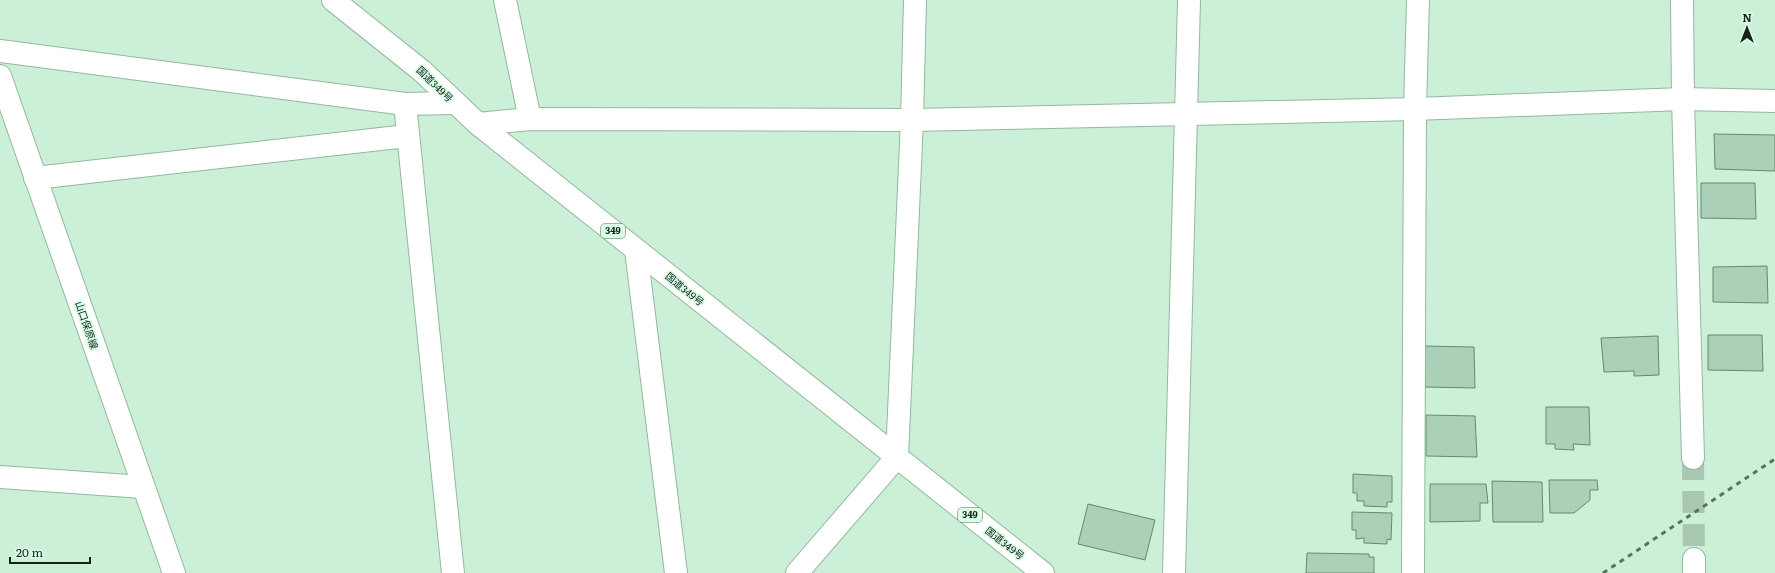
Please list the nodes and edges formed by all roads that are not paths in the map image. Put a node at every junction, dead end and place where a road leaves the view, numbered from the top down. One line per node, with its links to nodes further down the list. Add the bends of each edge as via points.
1 (333, 0): 11 (main road, 国道349号 / 349, via 422,71)
2 (505, 0): 15 (main road)
3 (915, 0): 16 (main road)
4 (1189, 0): 14 (main road)
5 (1418, 0): 13 (main road)
6 (1682, 0): 9 (main road)
7 (0, 51): 12 (main road)
8 (0, 76): 19 (main road, 山口保原線)
9 (1683, 99): 10 (main road); 13 (main road); 22 (main road)
10 (1775, 101)
11 (453, 102): 12 (main road); 17 (main road, 国道349号 / 349)
12 (405, 104): 18 (main road)
13 (1415, 109): 14 (main road); 31 (main road)
14 (1187, 114): 16 (main road); 30 (main road)
15 (530, 119): 16 (main road); 17 (main road)
16 (912, 120): 21 (main road)
17 (478, 124): 20 (main road, 国道349号 / 349)
18 (407, 136): 19 (main road); 26 (main road)
19 (35, 178): 24 (main road, 山口保原線)
20 (636, 250): 21 (main road, 国道349号 / 349); 27 (main road)
21 (896, 457): 28 (main road); 29 (main road, 国道349号 / 349)
22 (1693, 458)
23 (0, 477): 24 (main road)
24 (144, 487): 25 (main road, 山口保原線)
25 (174, 573)
26 (453, 573)
27 (676, 573)
28 (797, 573)
29 (1043, 573)
30 (1174, 573)
31 (1413, 573)

